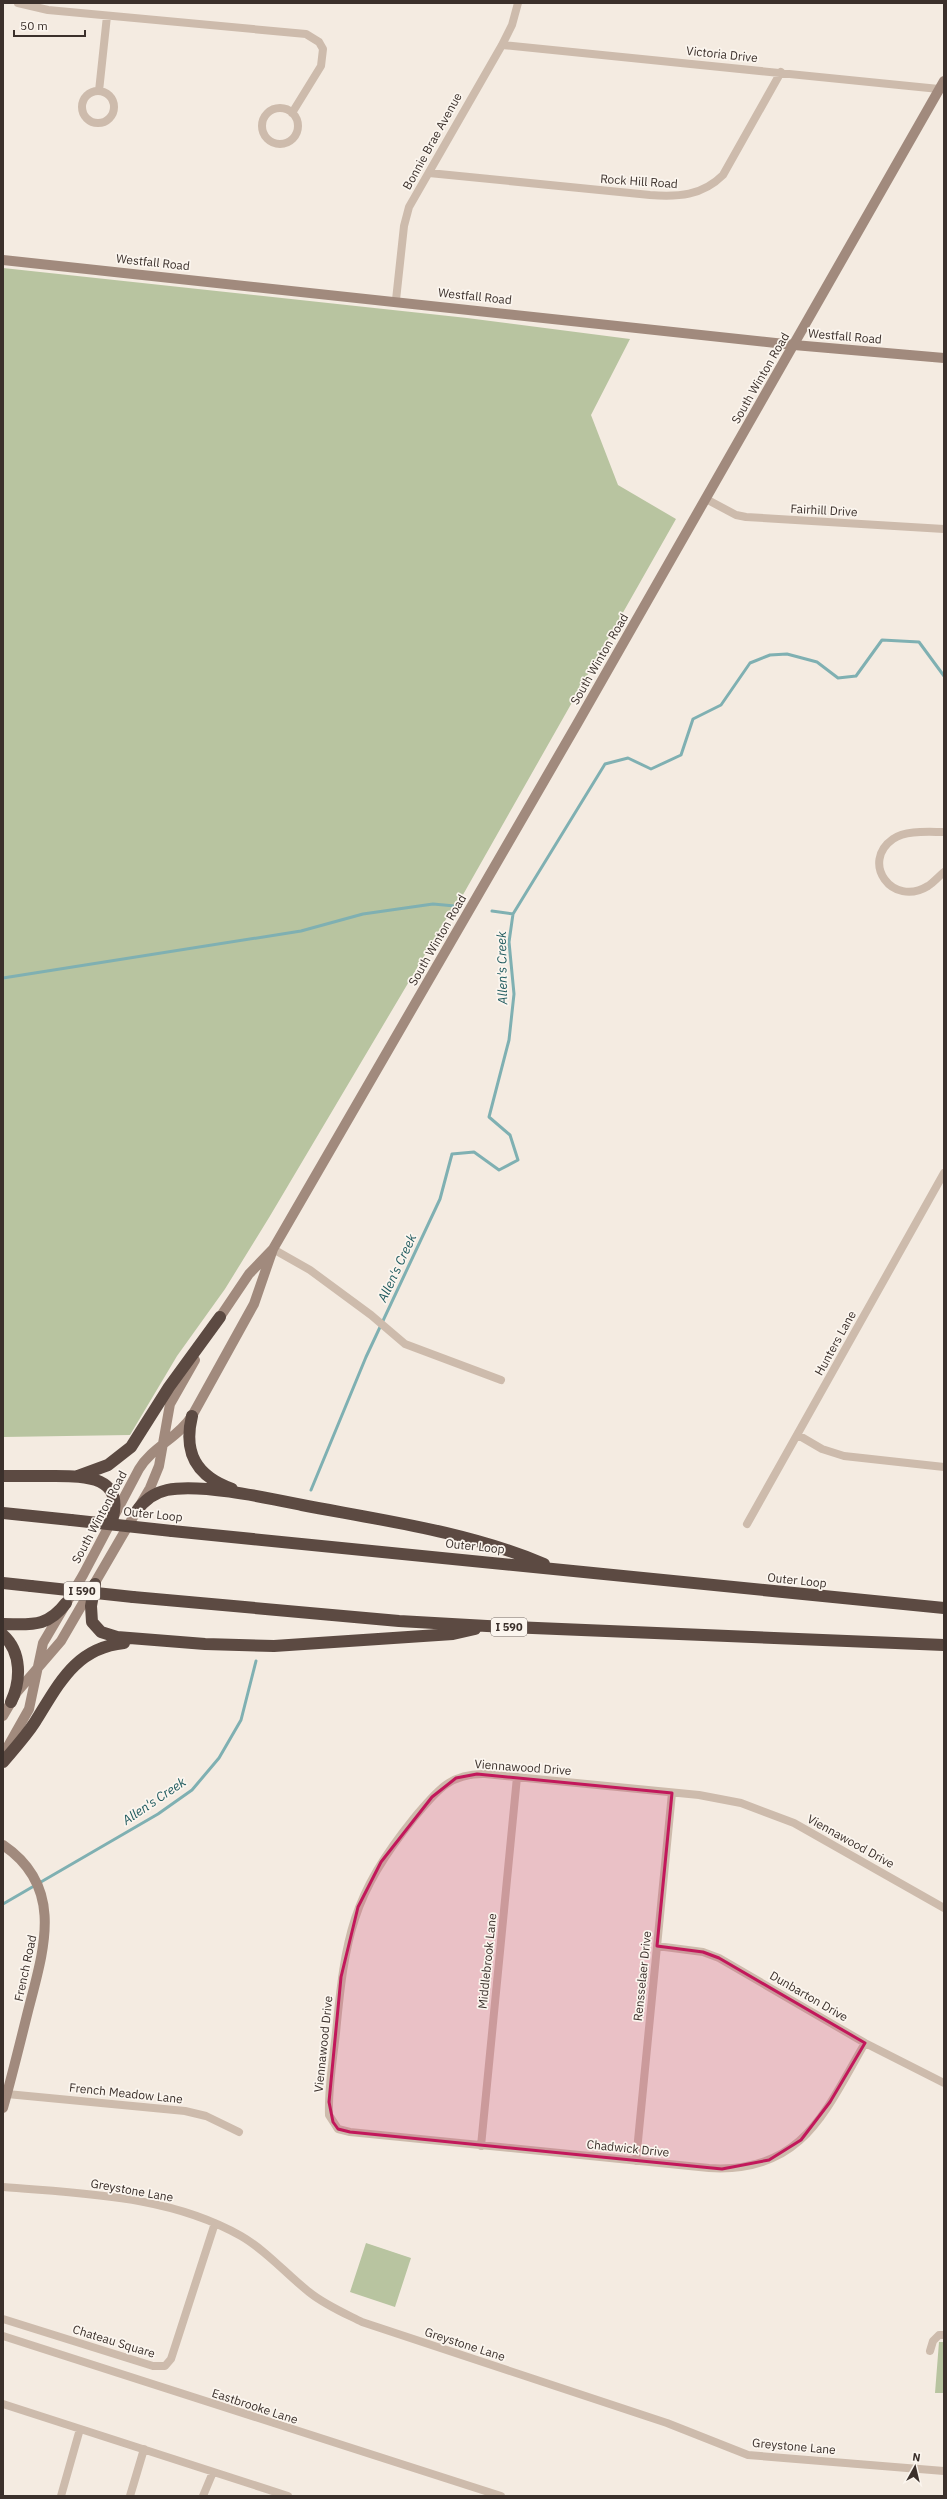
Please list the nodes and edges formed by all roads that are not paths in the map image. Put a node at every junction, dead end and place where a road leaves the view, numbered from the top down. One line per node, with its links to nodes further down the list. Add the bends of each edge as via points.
1 (18, 3): 3 (street, via 48,10)
2 (518, 3): 4 (street, Bonnie Brae Avenue, via 512,25)
3 (107, 16): 7 (street); 8 (street, via 306,34 313,37 323,49 323,62)
4 (502, 45): 5 (street, Victoria Drive); 9 (street, Bonnie Brae Avenue)
5 (781, 72): 6 (street, Victoria Drive); 9 (street, Rock Hill Road, via 723,175 715,183 698,192 672,196 650,195)
6 (942, 85): 12 (main road, South Winton Road)
7 (99, 90): 7 (street, via 109,94 115,104 110,119 100,124 86,118 82,108 85,97)
8 (292, 112): 8 (street, via 281,108 265,116 262,127 266,138 277,144 293,139 298,128)
9 (429, 173): 11 (street, Bonnie Brae Avenue, via 406,216)
10 (3, 260): 11 (main road, Westfall Road)
11 (396, 300): 12 (main road, Westfall Road)
12 (794, 345): 13 (main road, Westfall Road); 14 (main road, South Winton Road)
13 (944, 358)
14 (706, 499): 15 (street, Fairhill Drive, via 736,515 746,517); 19 (main road, South Winton Road)
15 (944, 529)
16 (944, 832): 17 (street, via 908,833 893,839 883,850 879,868 883,879 893,890 909,892 927,886)
17 (944, 872)
18 (944, 1173): 23 (street, Hunters Lane)
19 (273, 1249): 20 (main road, South Winton Road, via 249,1274); 21 (street, via 310,1270 405,1344); 22 (main road, South Winton Road, via 254,1304)
20 (220, 1317): 24 (main road, South Winton Road, via 172,1399); 27 (highway, via 164,1393 130,1447 108,1465)
21 (501, 1380)
22 (192, 1416): 24 (main road, South Winton Road); 28 (highway, via 189,1446 198,1467 207,1477 221,1485)
23 (798, 1435): 25 (street, via 828,1451 844,1456); 32 (street, Hunters Lane)
24 (163, 1446): 29 (main road, South Winton Road, via 156,1476); 31 (main road, South Winton Road, via 143,1463)
25 (944, 1467)
26 (3, 1476): 27 (highway)
27 (78, 1476): 31 (highway, via 98,1480 109,1489 114,1502)
28 (256, 1496): 29 (highway, via 187,1489 168,1490 150,1496); 33 (highway, via 436,1532 515,1552)
29 (136, 1512): 35 (main road, South Winton Road)
30 (3, 1513): 33 (highway, Outer Loop, bridge)
31 (112, 1521): 36 (main road, South Winton Road)
32 (748, 1524)
33 (555, 1568): 37 (highway, Outer Loop)
34 (3, 1583): 39 (highway, I 590, bridge, via 399,1621)
35 (96, 1584): 41 (highway, via 91,1615 96,1627 112,1636); 43 (main road, South Winton Road, via 59,1644)
36 (66, 1604): 38 (highway, via 46,1622); 43 (main road, South Winton Road, via 43,1643)
37 (944, 1608)
38 (3, 1624)
39 (487, 1626): 41 (highway, via 453,1634 292,1646); 42 (highway, I 590)
40 (3, 1635): 44 (highway, via 13,1647 18,1667 17,1685)
41 (152, 1640): 47 (highway, via 110,1644 76,1662 60,1681 32,1727)
42 (944, 1644)
43 (36, 1672): 44 (main road, South Winton Road); 46 (main road, South Winton Road, via 28,1712)
44 (11, 1702): 45 (main road, South Winton Road)
45 (3, 1716)
46 (3, 1755)
47 (3, 1762)
48 (517, 1777): 49 (street, Viennawood Drive); 57 (street, Viennawood Drive, via 469,1775 445,1785 393,1844 369,1884 352,1923 341,1977 329,2102); 59 (street, Middlebrook Lane)
49 (672, 1793): 51 (street, Viennawood Drive, via 728,1800 784,1818); 52 (street, Rensselaer Drive)
50 (3, 1845): 55 (main road, French Road, via 28,1867 39,1886 46,1920 46,1934 37,1977)
51 (944, 1908)
52 (657, 1946): 53 (street, Dunbarton Drive, via 703,1952 719,1958); 60 (street, Rensselaer Drive)
53 (865, 2042): 54 (street, Dunbarton Drive); 60 (street, Chadwick Drive, via 816,2124 801,2140 782,2154 750,2166 722,2169)
54 (944, 2083)
55 (7, 2094): 56 (main road, French Road); 58 (street, French Meadow Lane, via 196,2113)
56 (3, 2108)
57 (333, 2122): 59 (street, Chadwick Drive, via 338,2128 350,2132)
58 (239, 2132)
59 (481, 2146): 60 (street, Chadwick Drive)
60 (636, 2161)
61 (3, 2187): 62 (street, Greystone Lane, via 113,2196 161,2204)
62 (215, 2223): 63 (street, Chateau Square, via 172,2359 165,2366 153,2366); 70 (street, Greystone Lane, via 249,2241 309,2292 362,2322 667,2423 726,2448 748,2455 773,2458)
63 (3, 2319)
64 (944, 2335): 66 (street, via 939,2335 933,2341)
65 (3, 2336): 76 (street, Eastbrooke Lane)
66 (930, 2351)
67 (3, 2404): 68 (street)
68 (80, 2429): 69 (street); 72 (street)
69 (144, 2449): 71 (street); 73 (street)
70 (944, 2471)
71 (213, 2472): 74 (street); 75 (street)
72 (61, 2496)
73 (130, 2496)
74 (203, 2496)
75 (288, 2496)
76 (501, 2496)

